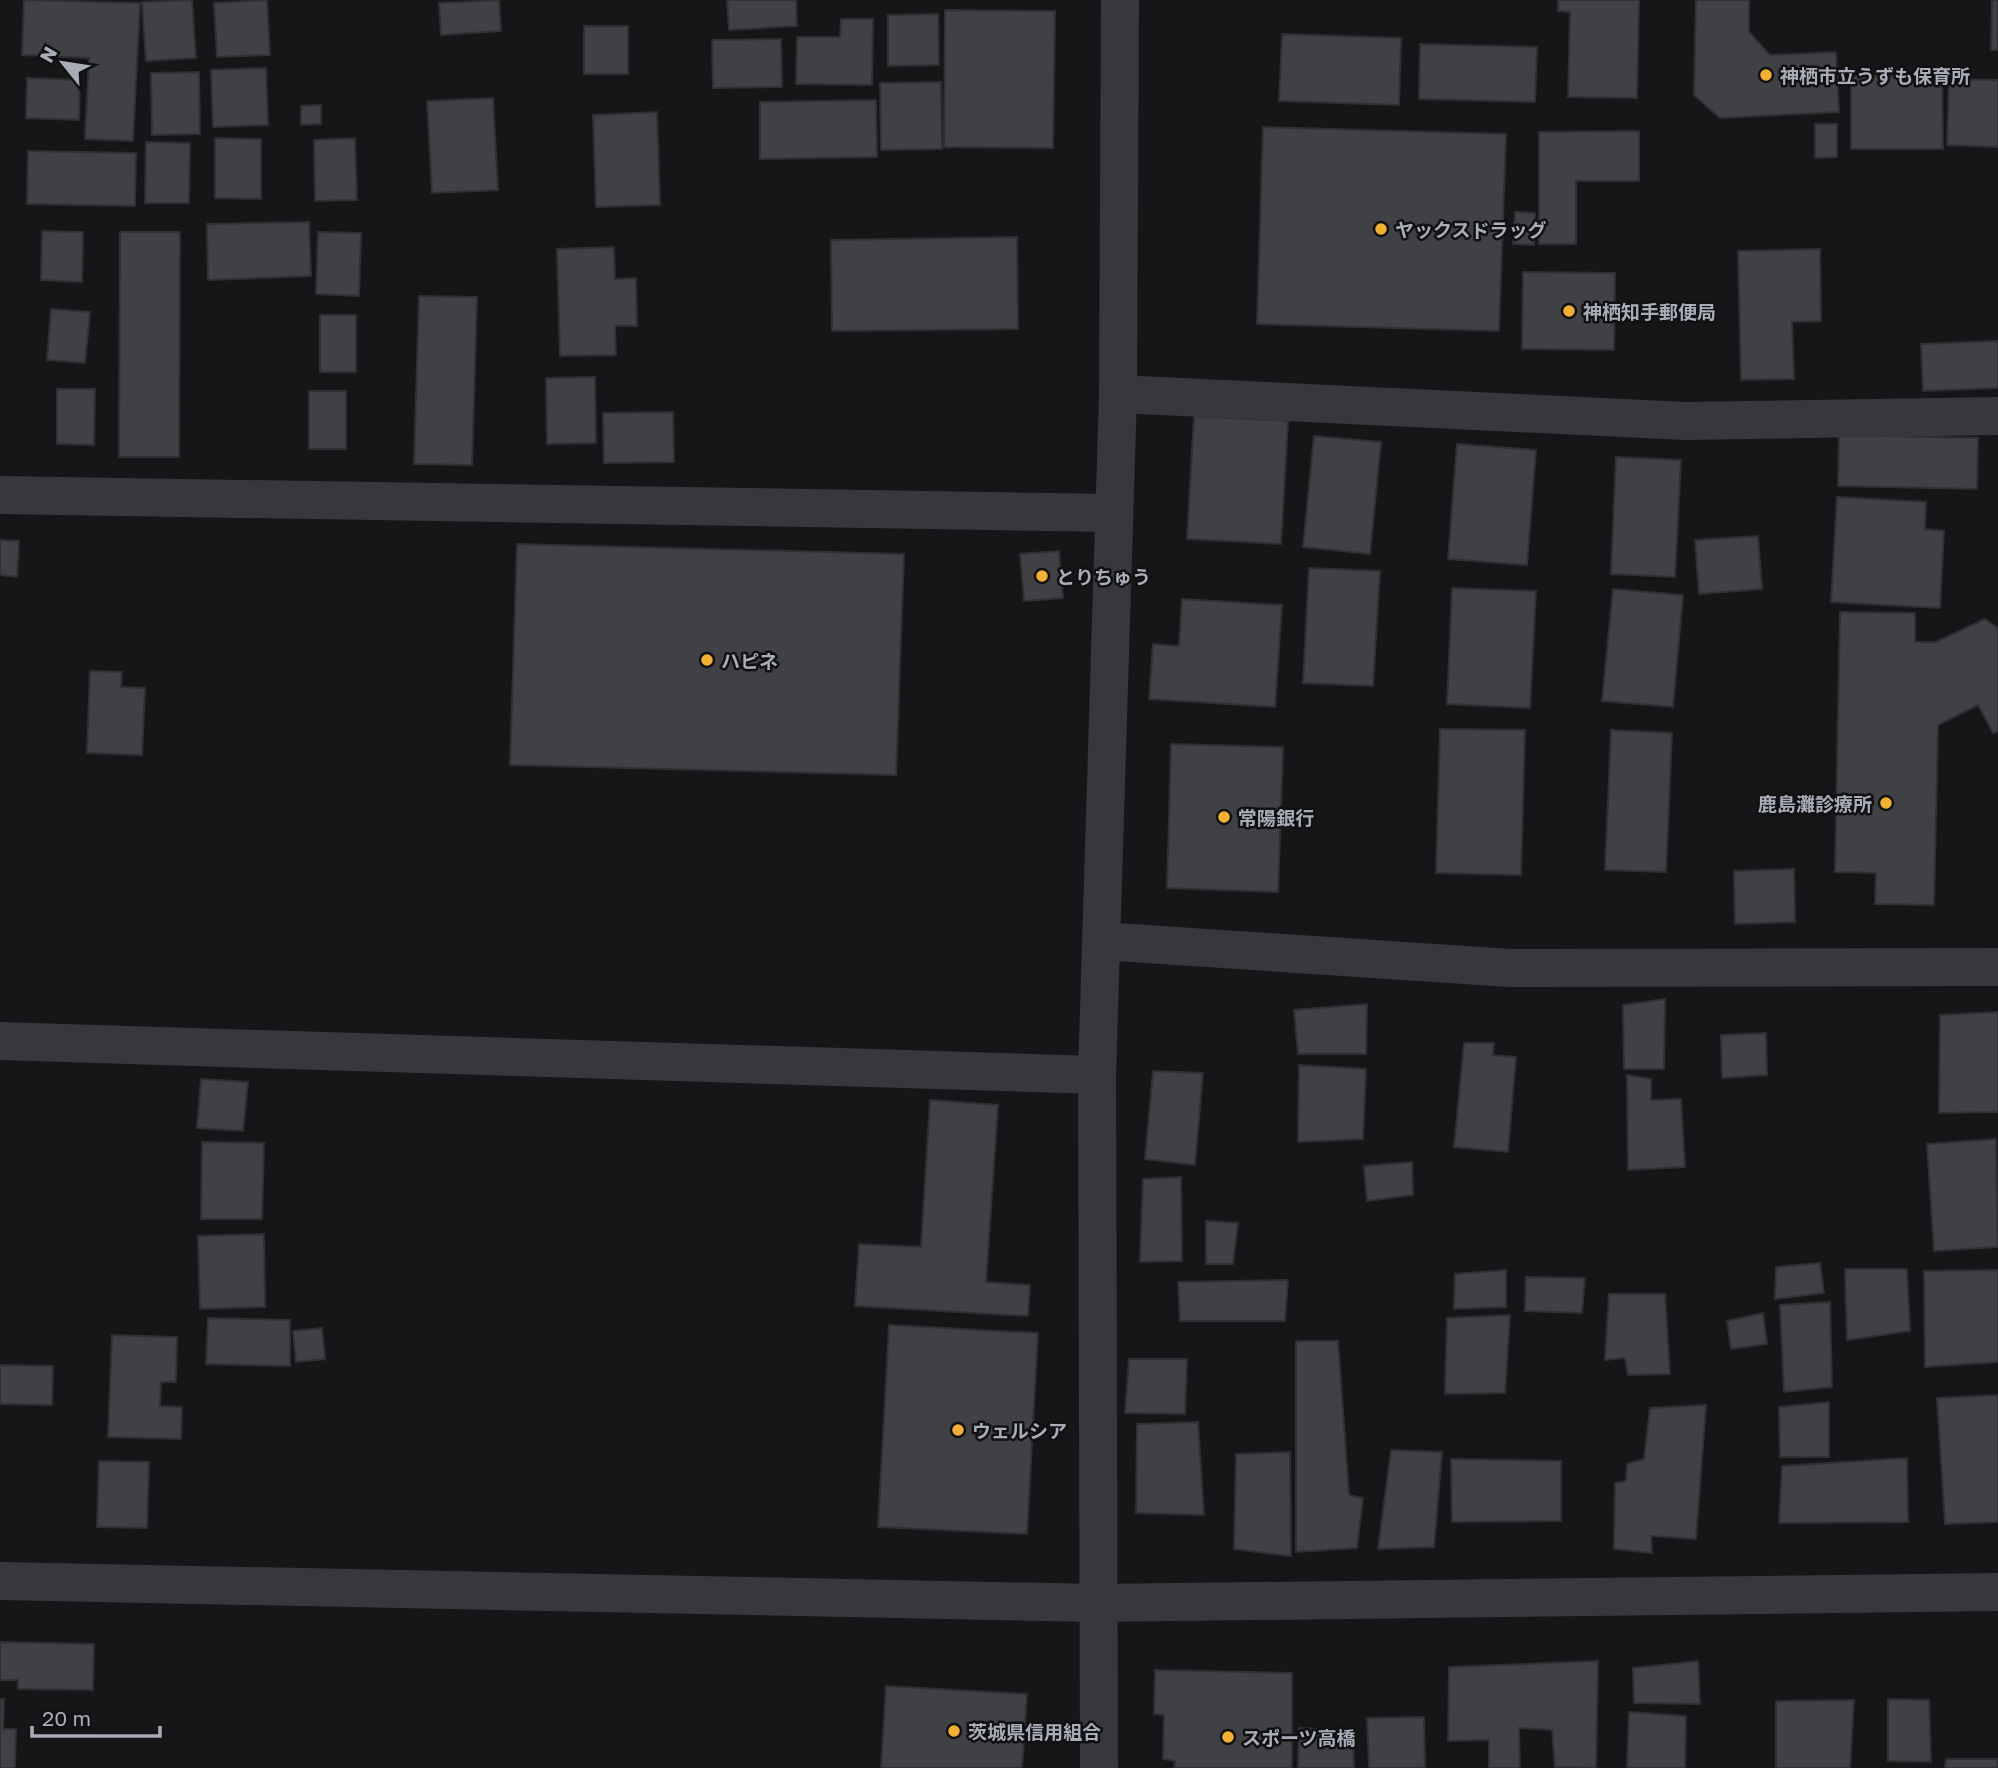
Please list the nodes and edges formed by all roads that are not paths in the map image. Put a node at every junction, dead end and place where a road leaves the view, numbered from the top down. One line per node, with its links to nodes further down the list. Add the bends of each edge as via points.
1 (1120, 0): 2 (street)
2 (1118, 394): 3 (street, via 1686,421); 5 (street)
3 (1998, 416)
4 (0, 495): 5 (street)
5 (1112, 513): 6 (street)
6 (1101, 941): 7 (street, via 1510,968); 9 (street)
7 (1998, 967)
8 (0, 1041): 9 (street)
9 (1097, 1075): 12 (street)
10 (0, 1581): 12 (street)
11 (1998, 1591): 12 (street)
12 (1097, 1603): 13 (street)
13 (1099, 1768)

